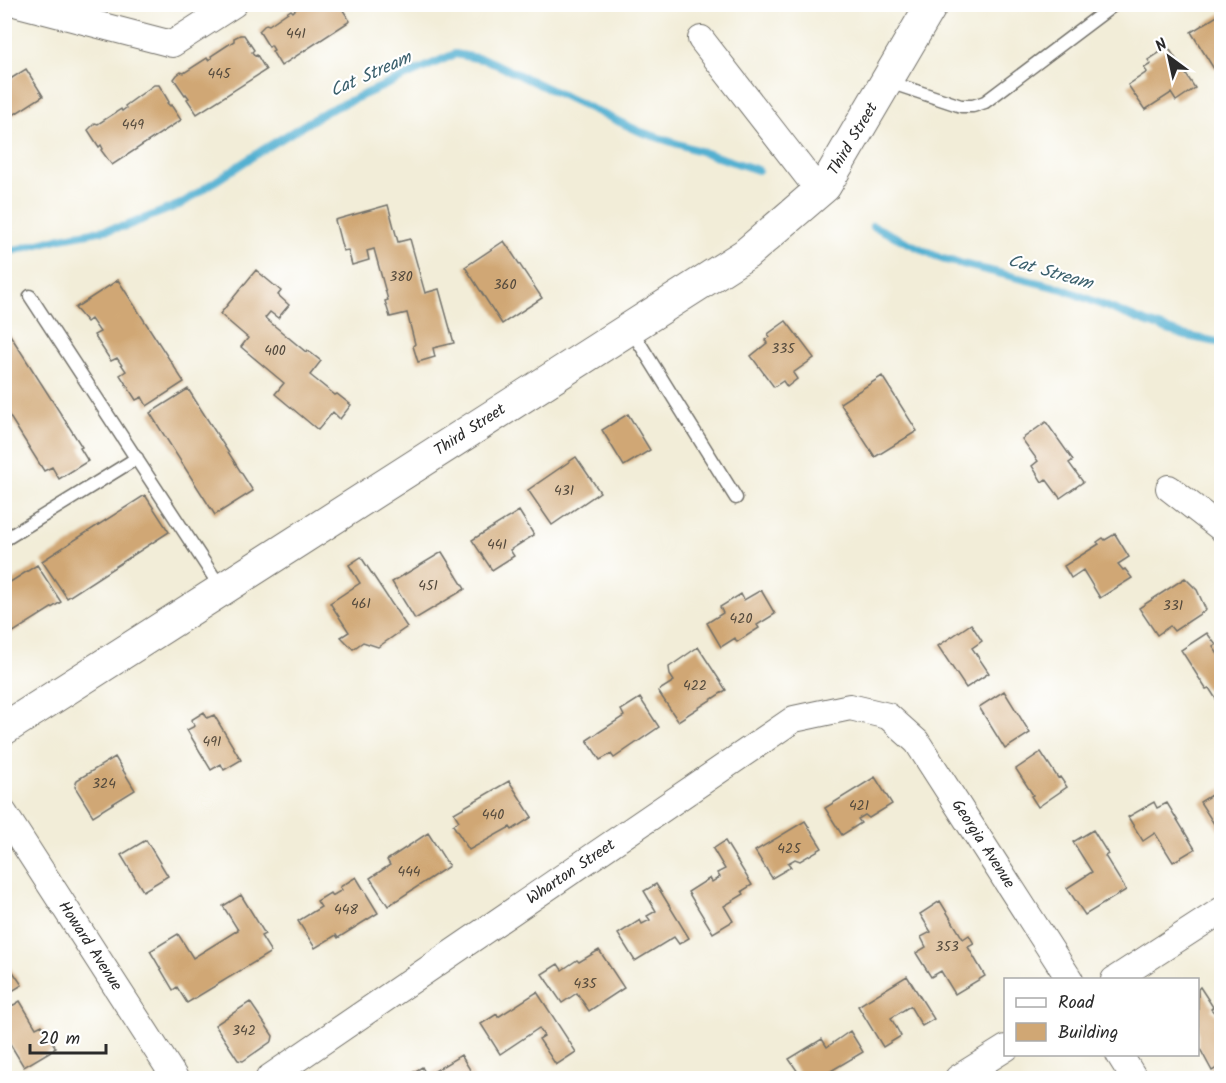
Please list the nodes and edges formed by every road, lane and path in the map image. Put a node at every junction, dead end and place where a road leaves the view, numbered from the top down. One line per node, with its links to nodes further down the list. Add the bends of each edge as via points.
1 (11, 4): 6 (street)
2 (18, 4): 3 (street, via 171,44)
3 (234, 4)
4 (932, 4): 8 (street, Third Street)
5 (1114, 4): 8 (lane, via 985,102 961,106)
6 (4, 9)
7 (700, 39): 9 (street)
8 (887, 82): 9 (street, Third Street)
9 (819, 191): 11 (street, Third Street, via 746,254)
10 (30, 296): 12 (lane)
11 (630, 328): 14 (lane); 17 (street, Third Street)
12 (137, 458): 16 (lane); 17 (lane)
13 (1169, 488): 15 (street)
14 (736, 498)
15 (1221, 529)
16 (4, 540)
17 (221, 590): 19 (street, Third Street)
18 (888, 716): 22 (street, Georgia Avenue, via 917,742); 27 (street, Wharton Street, via 850,707 794,719)
19 (4, 729)
20 (4, 813): 26 (street, Howard Avenue)
21 (1221, 910): 23 (street)
22 (1069, 978)
23 (1116, 978)
24 (1004, 1049): 28 (street)
25 (1120, 1056): 29 (street)
26 (171, 1077)
27 (269, 1078)
28 (958, 1078)
29 (1134, 1078)

